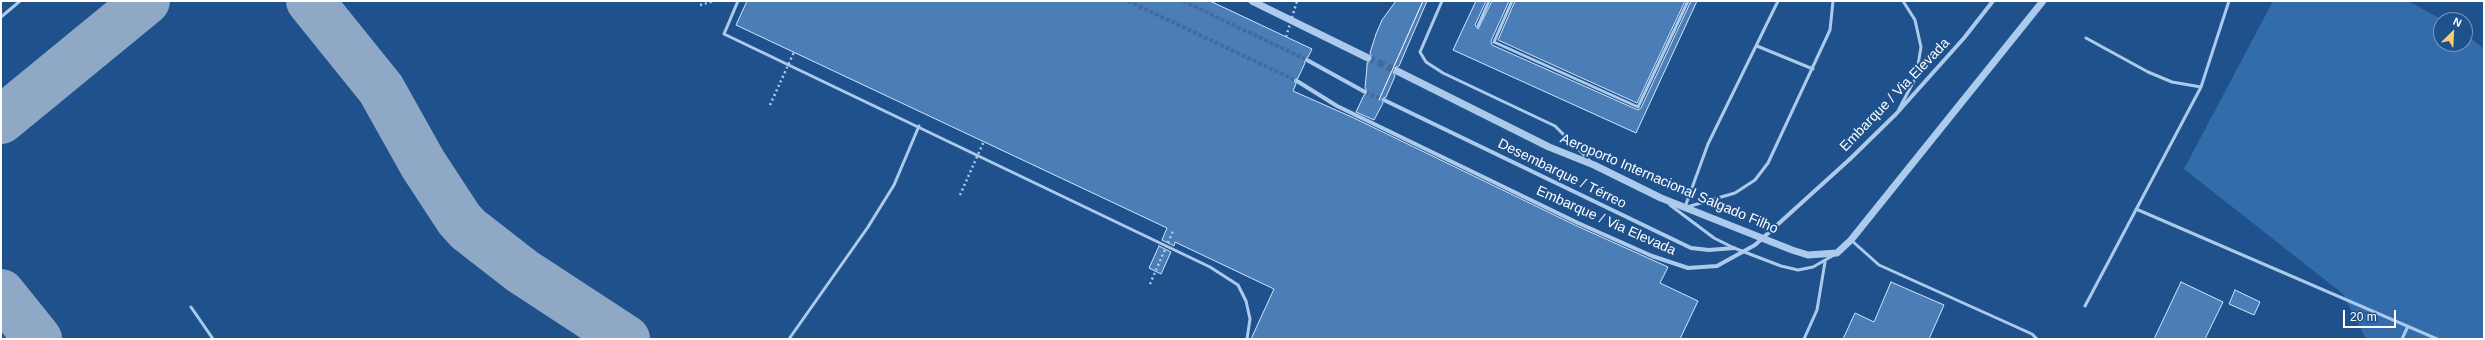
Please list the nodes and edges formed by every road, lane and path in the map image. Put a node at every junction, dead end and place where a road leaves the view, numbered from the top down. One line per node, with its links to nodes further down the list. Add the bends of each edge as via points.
1 (20, 1): 17 (lane)
2 (714, 1): 16 (path)
3 (738, 1): 33 (lane, via 724,34)
4 (1252, 1): 23 (street)
5 (1297, 1): 19 (path, bridge)
6 (1442, 1): 35 (lane, via 1420,52 1426,62 1443,73 1555,126)
7 (1489, 1): 18 (lane)
8 (1512, 1): 9 (lane, via 1494,42 1638,107)
9 (1688, 1)
10 (1778, 1): 21 (lane)
11 (1833, 1): 25 (lane, via 1830,30)
12 (1903, 1): 32 (lane, via 1915,20 1921,48 1916,77)
13 (1993, 1): 32 (street, Embarque / Via Elevada, via 1964,38)
14 (2042, 1): 41 (street)
15 (2230, 1): 28 (lane)
16 (700, 5)
17 (1, 16)
18 (1478, 26)
19 (1286, 37)
20 (2086, 38): 28 (lane, via 2148,72 2172,82)
21 (1756, 46): 25 (lane); 38 (lane, via 1708,144)
22 (794, 52): 31 (path, bridge)
23 (1368, 58)
24 (1307, 60): 29 (street)
25 (1812, 69): 38 (lane, via 1778,145 1755,180 1735,193)
26 (1397, 71): 35 (street, Aeroporto Internacional Salgado Filho, via 1549,146)
27 (1297, 81): 32 (street, Embarque / Via Elevada, bridge, via 1337,106 1578,223 1652,256 1688,268 1717,266 1754,245)
28 (2201, 87): 39 (lane)
29 (1365, 92)
30 (1384, 100): 42 (street, Desembarque / Térreo, via 1691,248)
31 (770, 105)
32 (1896, 114)
33 (919, 126): 50 (lane, via 894,185 868,227); 51 (lane, via 1210,266 1238,285 1246,301 1250,319)
34 (984, 142): 36 (path, bridge)
35 (1594, 165): 37 (street, Aeroporto Internacional Salgado Filho)
36 (960, 195)
37 (1661, 198): 38 (street, Aeroporto Internacional Salgado Filho); 42 (lane, via 1714,238)
38 (1685, 207): 43 (street, Aeroporto Internacional Salgado Filho, via 1808,255)
39 (2136, 209): 46 (lane); 48 (lane)
40 (1173, 231): 45 (path, bridge)
41 (1851, 240): 43 (street); 53 (lane, via 1880,265 2032,334)
42 (1734, 248): 44 (lane, via 1762,260 1798,270)
43 (1837, 253): 44 (lane)
44 (1825, 262): 52 (lane, via 1817,310)
45 (1150, 284)
46 (2085, 306)
47 (191, 307): 49 (lane)
48 (2408, 326): 54 (lane); 55 (lane)
49 (213, 339)
50 (789, 339)
51 (1247, 339)
52 (1804, 339)
53 (2037, 339)
54 (2402, 339)
55 (2437, 339)

